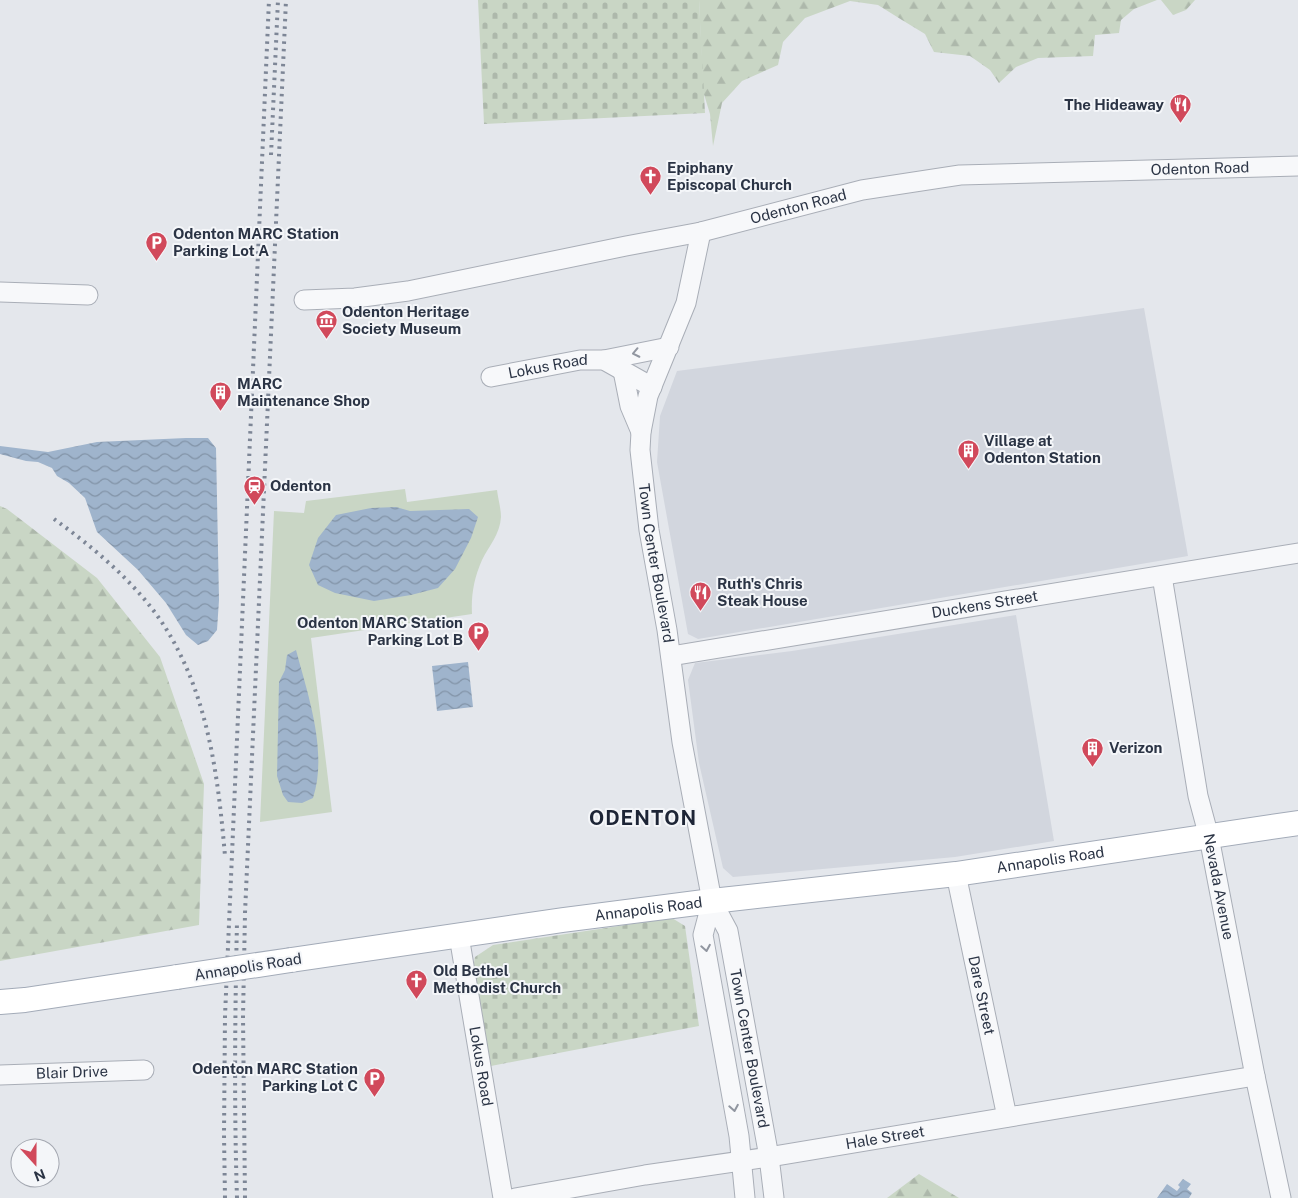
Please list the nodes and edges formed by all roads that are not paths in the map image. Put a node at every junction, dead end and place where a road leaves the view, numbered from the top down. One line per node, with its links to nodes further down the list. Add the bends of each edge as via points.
1 (1298, 166): 2 (street, Odenton Road, via 960,174 862,190)
2 (701, 232): 5 (street, Odenton Road, via 408,291); 6 (street, Town Center Boulevard, via 686,303)
3 (0, 292): 4 (street)
4 (88, 295)
5 (304, 300)
6 (668, 346): 7 (street, Lokus Road, one-way to 7); 10 (street, Town Center Boulevard)
7 (604, 360): 8 (street, Lokus Road); 9 (street, Lokus Road, via 580,360)
8 (623, 371): 10 (street, Lokus Road); 11 (street, via 630,406)
9 (491, 376)
10 (652, 387): 11 (street, Town Center Boulevard)
11 (641, 432): 14 (street, Town Center Boulevard, via 649,530)
12 (1298, 553): 13 (street, Duckens Street)
13 (1162, 576): 14 (street, Duckens Street); 16 (street, Nevada Avenue, via 1198,796)
14 (671, 656): 18 (street, Town Center Boulevard, via 682,742)
15 (1298, 823): 16 (main road, Annapolis Road)
16 (1209, 837): 17 (main road, Annapolis Road); 23 (street, Nevada Avenue)
17 (956, 874): 18 (main road, Annapolis Road); 24 (street, Dare Street)
18 (712, 901): 19 (main road, Annapolis Road); 25 (street, Town Center Boulevard, via 728,931); 26 (street, Town Center Boulevard, one-way to 26, via 704,935)
19 (459, 936): 20 (main road, Annapolis Road, bridge); 27 (street, Lokus Road)
20 (0, 1002)
21 (144, 1070): 22 (street, Blair Drive)
22 (0, 1075)
23 (1255, 1076): 24 (street, Hale Street); 31 (street, Nevada Avenue)
24 (1008, 1117): 25 (street, Hale Street)
25 (769, 1157): 26 (street, Hale Street); 30 (street, Town Center Boulevard)
26 (742, 1161): 28 (street, Hale Street); 29 (street, Town Center Boulevard)
27 (503, 1198)
28 (515, 1198)
29 (745, 1198)
30 (774, 1198)
31 (1281, 1198)

